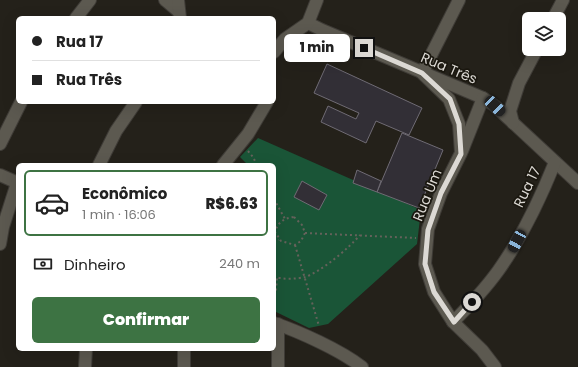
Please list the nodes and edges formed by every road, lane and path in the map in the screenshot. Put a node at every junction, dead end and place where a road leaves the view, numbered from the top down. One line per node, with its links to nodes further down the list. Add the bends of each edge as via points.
1 (90, 0): 8 (street)
2 (165, 0): 6 (street)
3 (317, 0): 9 (street)
4 (459, 0): 12 (street)
5 (563, 0): 7 (street)
6 (179, 10)
7 (556, 12)
8 (78, 16)
9 (308, 23): 10 (street); 12 (street, Rua Três)
10 (276, 50)
11 (533, 56): 17 (street, via 514,97 510,111)
12 (422, 73): 13 (street, Rua Três); 20 (street, via 450,99 459,124)
13 (483, 98): 17 (street, Rua Três); 20 (street, Rua Um)
14 (20, 104): 18 (street)
15 (135, 104): 22 (street, via 116,131)
16 (265, 104): 23 (street, via 248,134)
17 (513, 123): 21 (street, Rua Três)
18 (0, 144)
19 (247, 149): 24 (path)
20 (461, 154): 43 (street, Rua Um, via 441,193 428,230 425,264 434,292)
21 (555, 162): 27 (street, Rua Três); 43 (street, Rua 17, via 510,253 481,292)
22 (100, 163)
23 (225, 163)
24 (255, 163)
25 (0, 175): 26 (street)
26 (16, 183)
27 (578, 183)
28 (16, 186): 38 (street)
29 (276, 203): 30 (path)
30 (285, 219): 31 (path); 32 (path, via 294,217 302,224)
31 (276, 229)
32 (305, 233): 34 (path); 39 (path, via 301,241)
33 (276, 234): 36 (path)
34 (360, 235): 35 (path); 40 (path, via 340,254)
35 (418, 238)
36 (279, 240): 37 (path); 39 (path)
37 (276, 241)
38 (0, 244)
39 (294, 245): 40 (path)
40 (304, 277): 41 (path); 45 (path)
41 (278, 278): 42 (path)
42 (276, 291)
43 (454, 322): 52 (street, Rua Um)
44 (276, 324): 50 (street); 51 (street, via 350,358)
45 (319, 326)
46 (86, 351): 48 (street)
47 (184, 351): 49 (street)
48 (85, 367)
49 (184, 367)
50 (278, 367)
51 (362, 367)
52 (495, 367)

